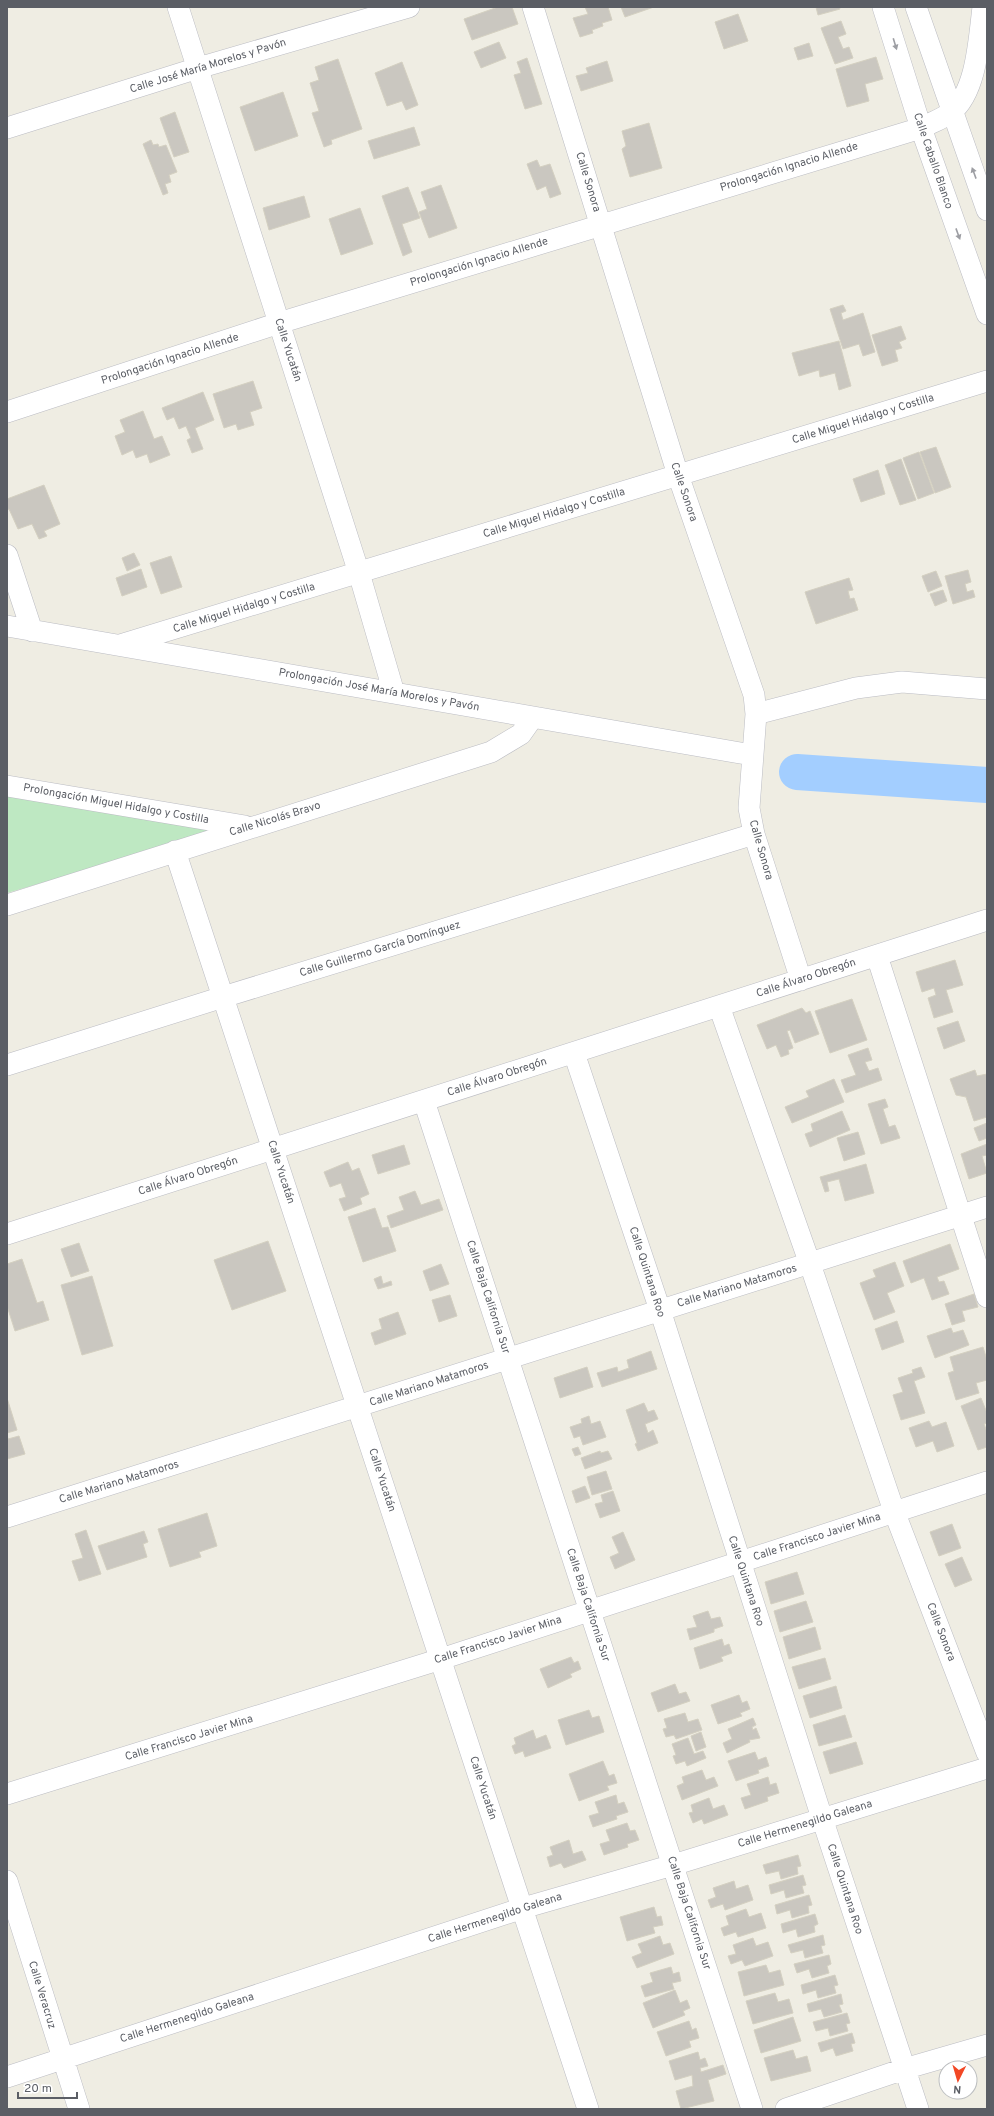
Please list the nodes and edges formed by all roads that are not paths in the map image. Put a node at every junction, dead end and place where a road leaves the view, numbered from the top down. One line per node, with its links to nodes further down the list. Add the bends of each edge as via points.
1 (178, 7): 7 (street, Calle Yucatán)
2 (409, 7): 7 (street, Calle José María Morelos y Pavón)
3 (533, 7): 12 (street, Calle Sonora)
4 (883, 7): 10 (street, Calle Caballo Blanco, one-way to 10)
5 (916, 7): 8 (street)
6 (983, 7): 8 (street, via 975,61 966,94)
7 (198, 68): 9 (street, Calle José María Morelos y Pavón); 14 (street, Calle Yucatán)
8 (951, 112): 10 (street, Prolongación Ignacio Allende); 11 (street, one-way to 8)
9 (7, 128)
10 (921, 128): 12 (street, Prolongación Ignacio Allende); 13 (street, Calle Caballo Blanco, one-way to 13)
11 (987, 210)
12 (601, 224): 14 (street, Prolongación Ignacio Allende); 17 (street, Calle Sonora)
13 (987, 314)
14 (279, 323): 16 (street, Prolongación Ignacio Allende); 19 (street, Calle Yucatán)
15 (987, 381): 17 (street, Calle Miguel Hidalgo y Costilla)
16 (7, 412)
17 (678, 475): 19 (street, Calle Miguel Hidalgo y Costilla); 25 (street, Calle Sonora, via 754,695)
18 (7, 555): 21 (street)
19 (359, 573): 22 (street, Calle Miguel Hidalgo y Costilla); 24 (street, Calle Yucatán)
20 (7, 626): 21 (street, Prolongación José María Morelos y Pavón)
21 (32, 630): 22 (street, Prolongación José María Morelos y Pavón)
22 (120, 646): 24 (street, Prolongación José María Morelos y Pavón)
23 (987, 689): 25 (street, via 902,682 856,688)
24 (394, 693): 26 (street, Prolongación José María Morelos y Pavón)
25 (756, 714): 27 (street, Calle Sonora)
26 (533, 717): 27 (street, Prolongación José María Morelos y Pavón); 29 (street, Calle Nicolás Bravo, via 521,734 491,752)
27 (752, 755): 30 (street, Calle Sonora, via 749,808)
28 (7, 786): 29 (street, Prolongación Miguel Hidalgo y Costilla)
29 (248, 827): 31 (street, Calle Nicolás Bravo)
30 (754, 834): 35 (street, Calle Sonora); 36 (street, Calle Guillermo García Domínguez)
31 (175, 851): 32 (street, Calle Nicolás Bravo); 36 (street, Calle Yucatán)
32 (7, 905)
33 (987, 920): 34 (street, Calle Álvaro Obregón)
34 (877, 956): 35 (street, Calle Álvaro Obregón); 43 (street)
35 (801, 980): 37 (street, Calle Álvaro Obregón)
36 (223, 997): 39 (street, Calle Guillermo García Domínguez); 41 (street, Calle Yucatán)
37 (719, 1006): 38 (street, Calle Álvaro Obregón); 45 (street, Calle Sonora)
38 (574, 1053): 40 (street, Calle Álvaro Obregón); 47 (street, Calle Quintana Roo)
39 (7, 1065)
40 (424, 1101): 41 (street, Calle Álvaro Obregón); 48 (street, Calle Baja California Sur)
41 (273, 1149): 44 (street, Calle Álvaro Obregón); 49 (street, Calle Yucatán)
42 (987, 1207): 43 (street, Calle Mariano Matamoros)
43 (961, 1215): 45 (street, Calle Mariano Matamoros); 46 (street)
44 (7, 1234)
45 (810, 1264): 47 (street, Calle Mariano Matamoros); 51 (street, Calle Sonora)
46 (987, 1297)
47 (660, 1310): 48 (street, Calle Mariano Matamoros); 53 (street, Calle Quintana Roo)
48 (508, 1359): 49 (street, Calle Mariano Matamoros); 54 (street, Calle Baja California Sur)
49 (358, 1407): 52 (street, Calle Mariano Matamoros); 55 (street, Calle Yucatán)
50 (987, 1482): 51 (street, Calle Francisco Javier Mina)
51 (894, 1512): 53 (street, Calle Francisco Javier Mina); 56 (street, Calle Sonora)
52 (7, 1517)
53 (740, 1563): 54 (street, Calle Francisco Javier Mina); 59 (street, Calle Quintana Roo)
54 (590, 1610): 55 (street, Calle Francisco Javier Mina); 60 (street, Calle Baja California Sur)
55 (441, 1659): 58 (street, Calle Francisco Javier Mina); 62 (street, Calle Yucatán)
56 (987, 1753)
57 (987, 1768): 59 (street, Calle Hermenegildo Galeana)
58 (7, 1794)
59 (822, 1818): 60 (street, Calle Hermenegildo Galeana); 65 (street, Calle Quintana Roo)
60 (673, 1865): 62 (street, Calle Hermenegildo Galeana); 69 (street, Calle Baja California Sur)
61 (7, 1881): 64 (street, Calle Veracruz)
62 (523, 1908): 64 (street, Calle Hermenegildo Galeana); 68 (street, Calle Yucatán)
63 (987, 2045): 65 (street)
64 (62, 2059): 66 (street, Calle Hermenegildo Galeana); 67 (street, Calle Veracruz)
65 (904, 2069): 70 (street); 71 (street, Calle Quintana Roo)
66 (7, 2077)
67 (79, 2109)
68 (588, 2109)
69 (752, 2109)
70 (786, 2109)
71 (918, 2109)

